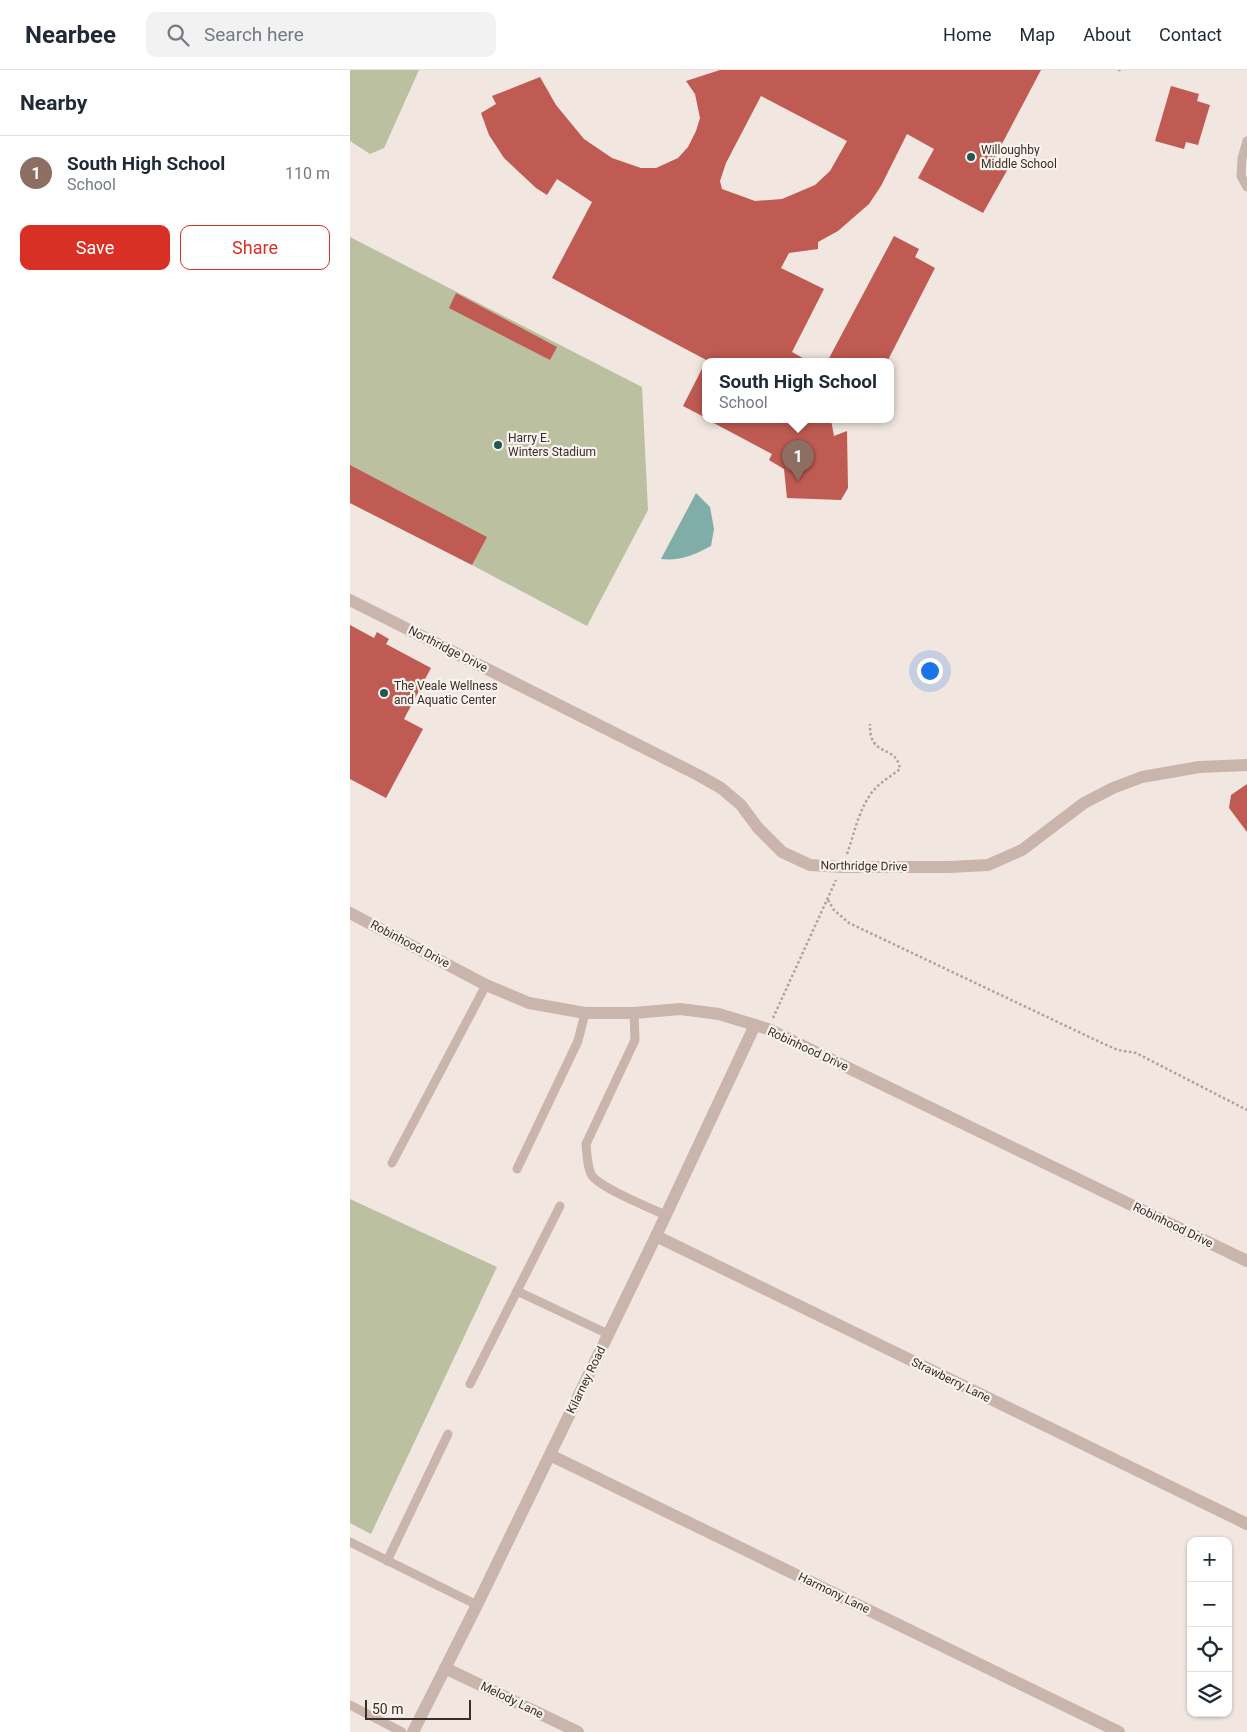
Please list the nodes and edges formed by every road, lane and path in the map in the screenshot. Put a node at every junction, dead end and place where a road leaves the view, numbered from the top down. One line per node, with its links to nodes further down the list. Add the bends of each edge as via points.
1 (1118, 70): 2 (path)
2 (1123, 70)
3 (1247, 141): 4 (lane, via 1241,176)
4 (1247, 187)
5 (350, 600): 6 (street, Northridge Drive, via 714,783 741,805 782,852 810,865 842,868 988,865 1022,850 1084,803 1113,788 1142,777 1199,767)
6 (1247, 766)
7 (828, 900): 13 (path, via 849,923 1104,1044 1136,1053)
8 (350, 913): 9 (street, Robinhood Drive)
9 (486, 985): 10 (street, Robinhood Drive, via 529,1003); 14 (lane)
10 (585, 1013): 11 (street, Robinhood Drive); 15 (lane, via 578,1041)
11 (634, 1013): 12 (street, Robinhood Drive, via 680,1009 719,1014); 17 (lane, via 635,1040 586,1144 587,1159 591,1176 602,1185)
12 (755, 1026): 17 (street, Kilarney Road); 19 (street, Robinhood Drive, via 768,1029)
13 (1247, 1110)
14 (392, 1163)
15 (517, 1169)
16 (560, 1206): 20 (lane)
17 (666, 1215): 18 (street, Kilarney Road)
18 (656, 1236): 21 (street, Kilarney Road); 25 (street, Strawberry Lane)
19 (1247, 1261)
20 (517, 1291): 21 (lane); 22 (lane)
21 (608, 1334): 24 (street, Kilarney Road)
22 (470, 1384)
23 (448, 1434): 27 (lane)
24 (550, 1455): 28 (street, Kilarney Road); 34 (street, Harmony Lane)
25 (1247, 1524)
26 (350, 1542): 27 (lane)
27 (387, 1561): 28 (lane)
28 (477, 1605): 29 (street, Kilarney Road)
29 (445, 1668): 32 (street, Kilarney Road); 33 (street, Melody Lane)
30 (350, 1705): 31 (lane)
31 (402, 1732)
32 (414, 1732)
33 (578, 1732)
34 (1119, 1732)

